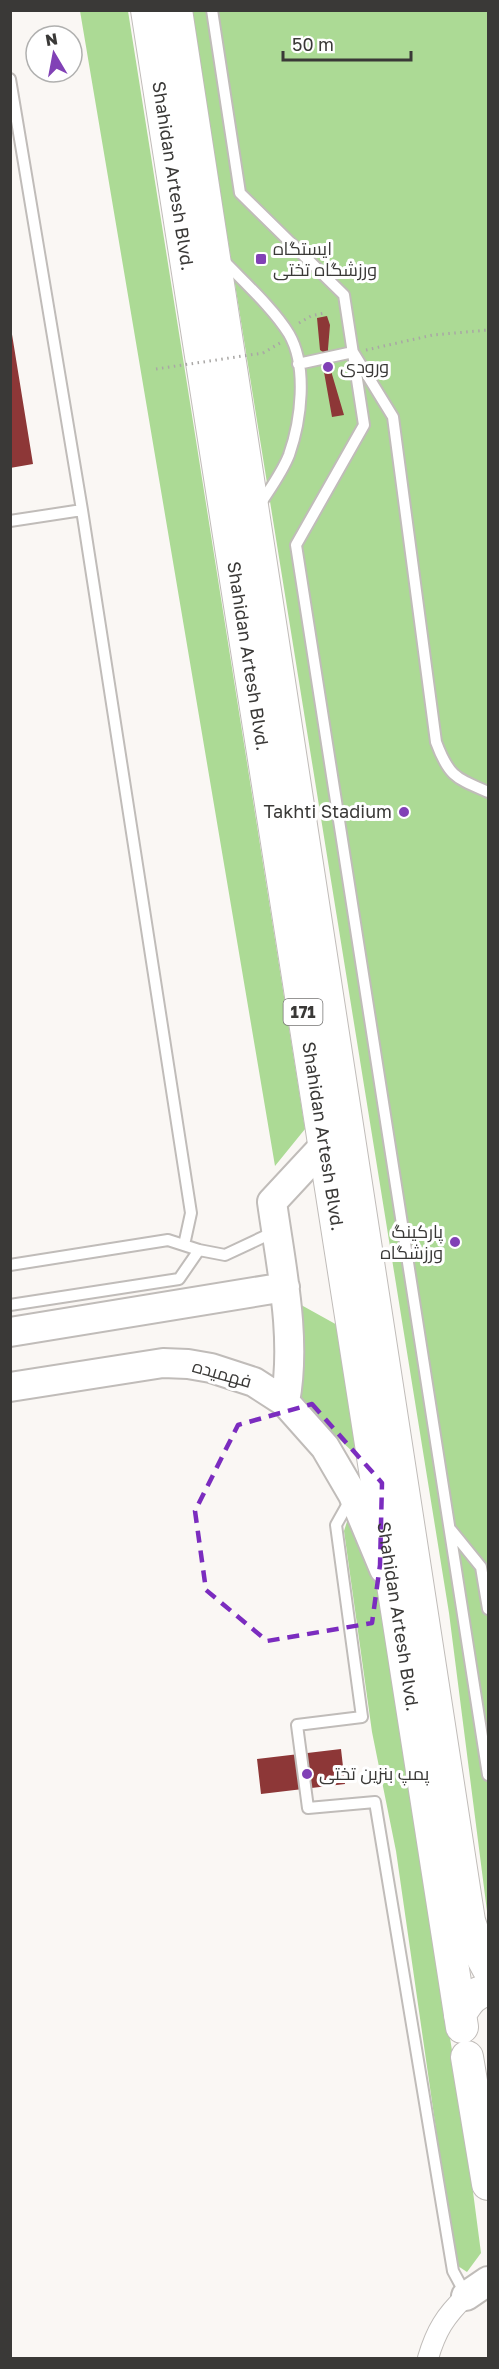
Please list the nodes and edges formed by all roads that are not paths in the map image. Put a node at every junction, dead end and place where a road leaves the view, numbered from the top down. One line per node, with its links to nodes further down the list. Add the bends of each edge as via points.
1 (147, 10): 12 (main road, Shahidan Artesh Blvd. / 171)
2 (176, 10): 5 (main road, Shahidan Artesh Blvd. / 171)
3 (212, 10): 6 (lane, via 240,193 344,295)
4 (10, 79): 8 (lane)
5 (213, 250): 7 (lane, via 289,333); 9 (main road, Shahidan Artesh Blvd. / 171)
6 (353, 352): 7 (lane); 11 (lane, via 393,417 436,742 454,777); 23 (lane, via 364,424 296,545)
7 (298, 364): 9 (lane, via 302,406 288,456)
8 (82, 510): 10 (lane); 14 (lane, via 191,1213)
9 (255, 514): 27 (main road, Shahidan Artesh Blvd. / 171, via 470,1921)
10 (10, 521)
11 (489, 792)
12 (324, 1146): 13 (main road, via 272,1202); 24 (main road, Shahidan Artesh Blvd. / 171)
13 (276, 1231): 15 (lane, via 225,1255); 17 (main road)
14 (184, 1245): 15 (lane); 16 (lane, via 168,1240)
15 (200, 1250): 18 (lane, via 179,1279)
16 (10, 1265)
17 (285, 1287): 19 (main road); 21 (main road, via 289,1380)
18 (10, 1305)
19 (10, 1332)
20 (10, 1386): 21 (main road, فهمیده, via 163,1363 188,1364 254,1382)
21 (285, 1402): 22 (main road, فهمیده, via 325,1447)
22 (353, 1495): 24 (main road, فهمیده); 33 (lane, via 336,1525 362,1717 297,1725 308,1808 375,1802 453,2271)
23 (450, 1528): 25 (lane, via 481,1567); 26 (lane)
24 (392, 1589): 29 (main road, Shahidan Artesh Blvd. / 171)
25 (489, 1609)
26 (489, 1775)
27 (489, 1968)
28 (489, 1989): 29 (main road, via 477,1992)
29 (460, 2014): 30 (main road, Shahidan Artesh Blvd.)
30 (467, 2057): 31 (main road); 32 (main road)
31 (489, 2082)
32 (489, 2184)
33 (477, 2288): 34 (street, via 449,2312 435,2335)
34 (428, 2358)

